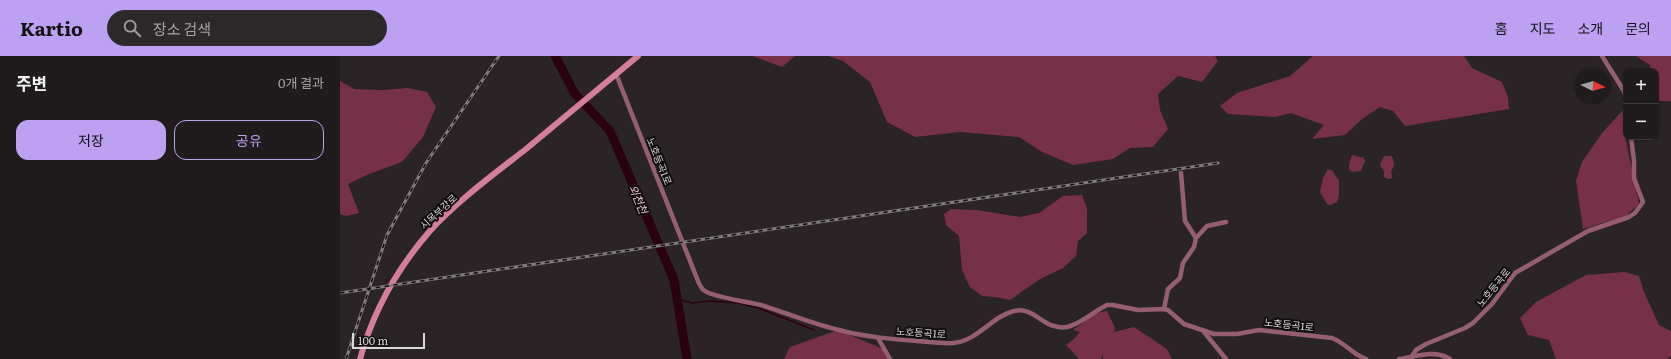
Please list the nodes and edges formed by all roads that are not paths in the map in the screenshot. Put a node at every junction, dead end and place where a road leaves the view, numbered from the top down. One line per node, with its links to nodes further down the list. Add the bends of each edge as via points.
1 (638, 56): 3 (street)
2 (1602, 56): 4 (street)
3 (614, 76): 11 (street, 노호등곡1로, via 698,281 705,291 838,330); 13 (street, 시목부강로, via 460,203 430,231 394,279 366,338)
4 (1623, 89)
5 (1631, 140): 12 (street, 노호등곡로, via 1634,178 1643,202 1635,213 1629,218 1588,231 1515,273 1492,304 1473,323 1426,344)
6 (1181, 173): 8 (street, via 1185,221)
7 (1226, 222): 8 (street, via 1207,226)
8 (1196, 238): 9 (street, via 1194,247 1183,263 1180,278 1168,289)
9 (1164, 309): 10 (street, 노호등곡1로, via 1184,324); 11 (street, 노호등곡1로, via 1138,310 1107,305 1068,327 1059,328 1046,324 1023,310 1002,316 982,331 960,342)
10 (1202, 331): 15 (street); 16 (street, 노호등곡1로, via 1224,335 1259,330 1332,338)
11 (878, 338): 14 (street)
12 (1412, 356): 17 (street); 18 (street, via 1440,354)
13 (360, 359)
14 (890, 359)
15 (1226, 359)
16 (1366, 359)
17 (1399, 359)
18 (1450, 359)

